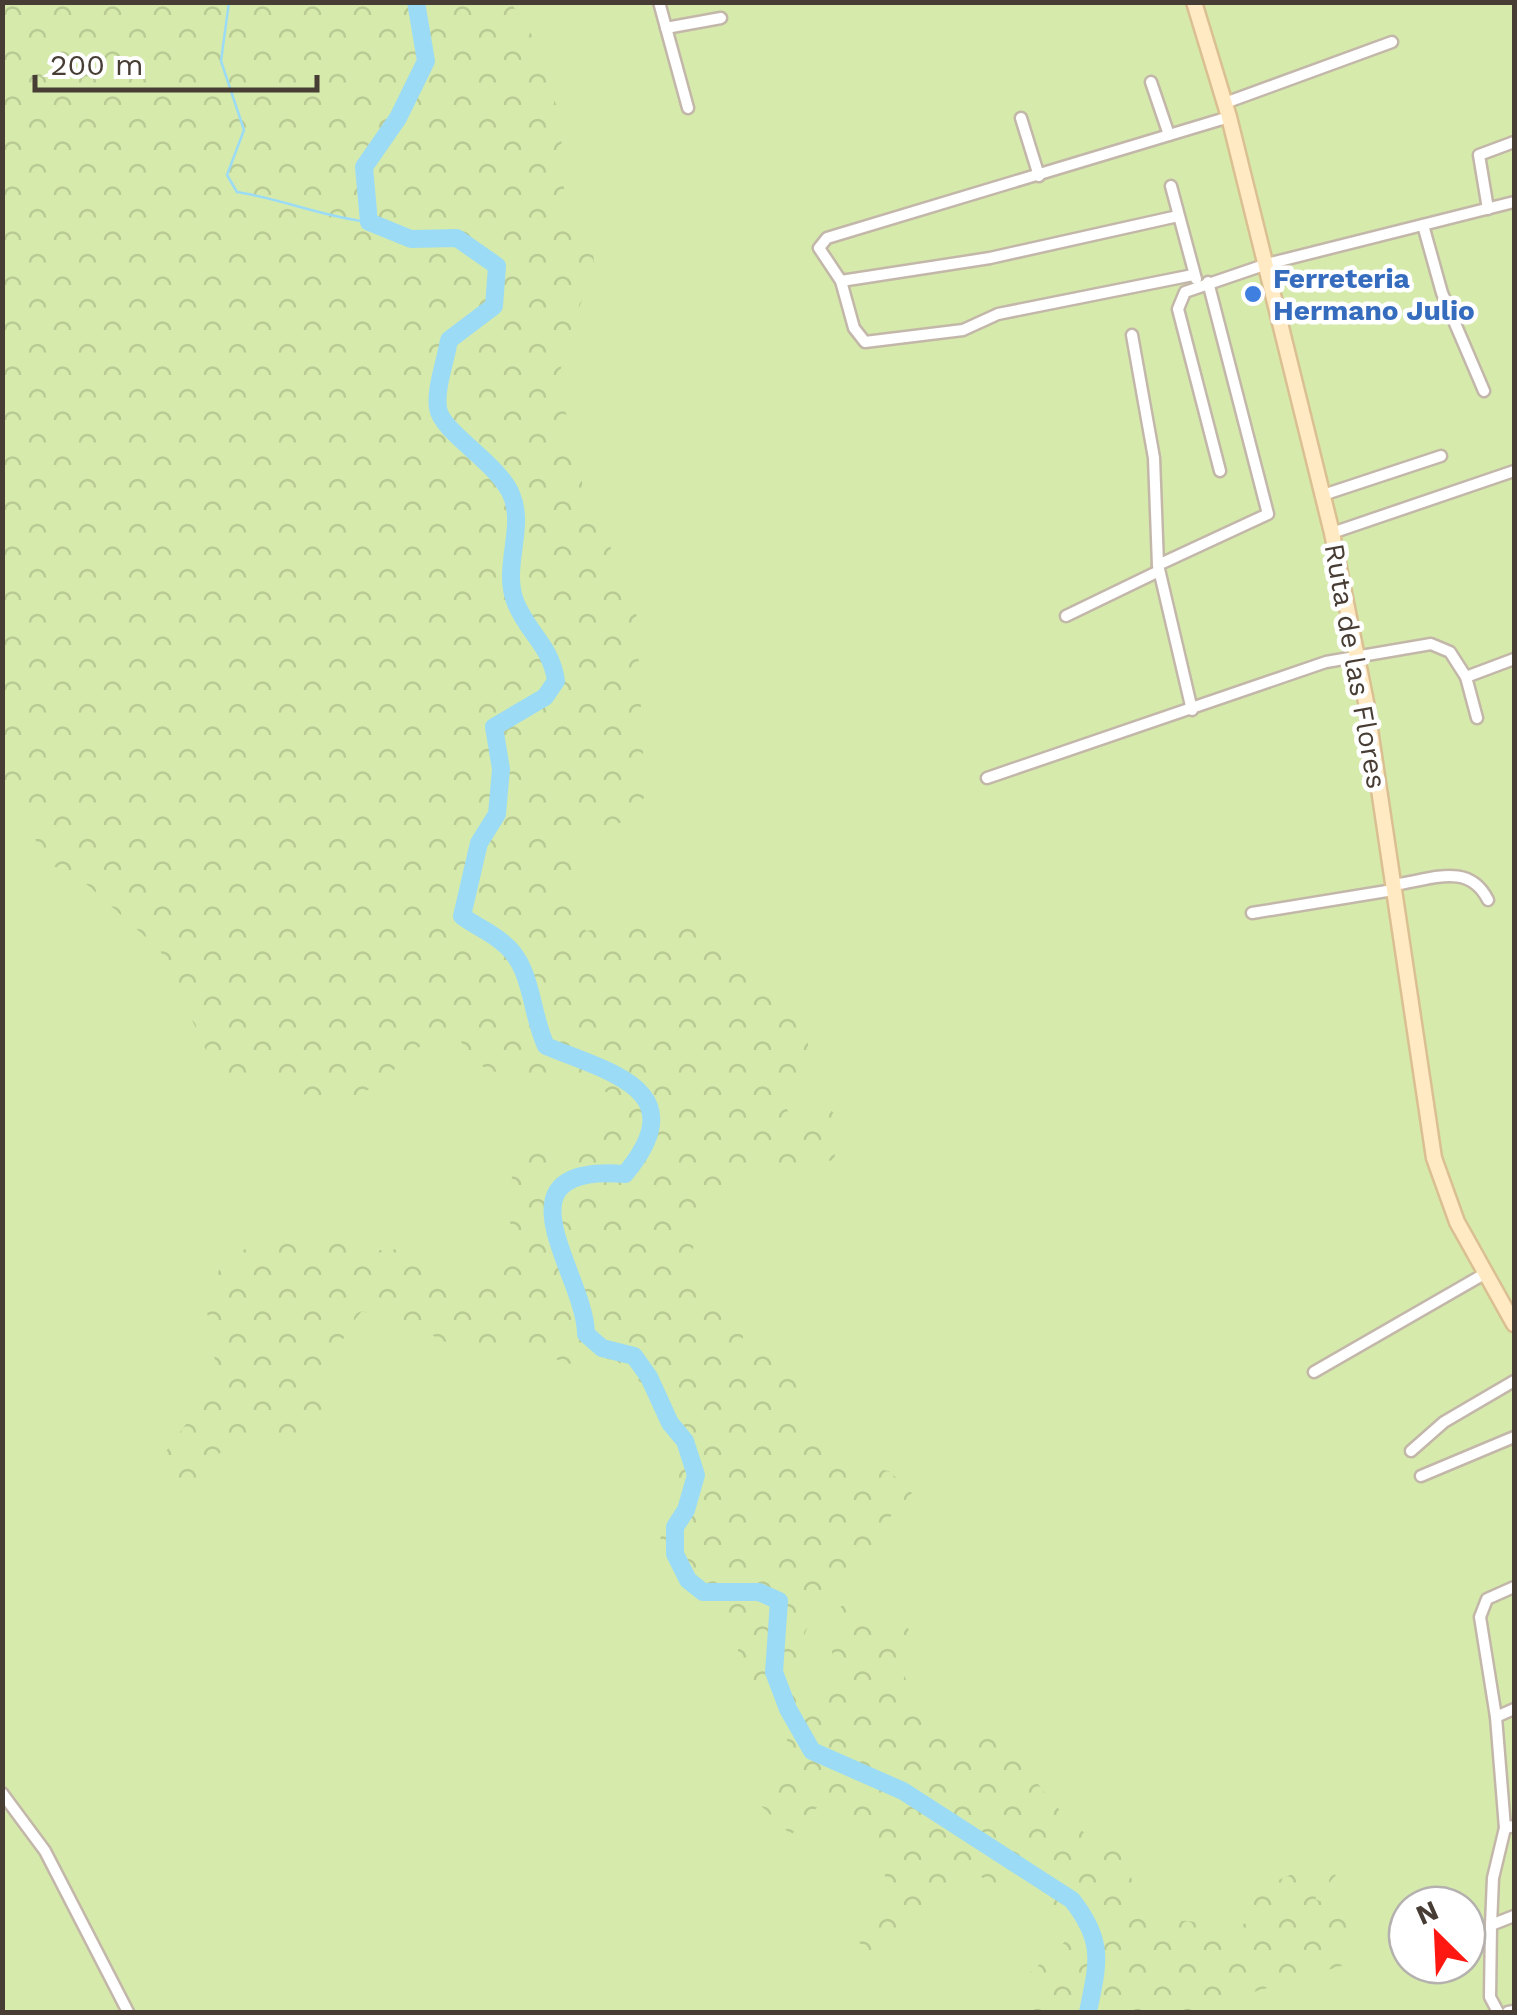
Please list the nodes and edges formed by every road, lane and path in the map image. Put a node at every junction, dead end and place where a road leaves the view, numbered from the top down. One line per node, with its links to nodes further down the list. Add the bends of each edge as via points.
1 (658, 2): 4 (street)
2 (1194, 2): 8 (main road, Ruta de las Flores)
3 (721, 18): 4 (street)
4 (666, 28): 7 (street)
5 (1392, 42): 8 (street)
6 (1151, 82): 10 (street)
7 (688, 108)
8 (1227, 110): 10 (street); 18 (main road, Ruta de las Flores)
9 (1021, 118): 12 (street)
10 (1169, 134): 12 (street)
11 (1514, 142): 15 (street, via 1479,156)
12 (1039, 176): 20 (street, via 827,238 819,248)
13 (1172, 186): 16 (street)
14 (1514, 202): 15 (street)
15 (1488, 209): 17 (street)
16 (1178, 216): 19 (street); 20 (street, via 990,258)
17 (1423, 225): 18 (street); 22 (street, via 1442,294)
18 (1267, 264): 19 (street); 26 (main road, Ruta de las Flores)
19 (1200, 280): 20 (street, via 878,342 858,337); 24 (street, via 1180,297 1178,310); 28 (street, via 1268,514)
20 (841, 281)
21 (1132, 335): 28 (street, via 1154,458)
22 (1484, 391)
23 (1441, 456): 26 (street)
24 (1220, 471)
25 (1514, 471): 27 (street)
26 (1323, 495): 27 (main road, Ruta de las Flores)
27 (1332, 533): 31 (main road, Ruta de las Flores)
28 (1158, 568): 29 (street); 33 (street)
29 (1066, 616)
30 (1514, 658): 32 (street)
31 (1358, 659): 32 (street, via 1442,646); 33 (street, via 1326,662); 36 (main road, Ruta de las Flores)
32 (1466, 677): 34 (street)
33 (1192, 710): 35 (street)
34 (1478, 718)
35 (987, 778)
36 (1393, 887): 37 (street, via 1465,874 1479,882); 38 (street); 39 (main road, Ruta de las Flores, via 1434,1158 1457,1222)
37 (1488, 900)
38 (1252, 912)
39 (1486, 1273): 40 (main road, Ruta de las Flores); 41 (street)
40 (1514, 1324)
41 (1314, 1372)
42 (1514, 1381): 44 (street, via 1444,1422)
43 (1514, 1437): 45 (street)
44 (1412, 1451)
45 (1421, 1476)
46 (1514, 1587): 48 (street, via 1488,1599 1480,1617)
47 (1514, 1709): 48 (street)
48 (1496, 1717): 50 (street)
49 (2, 1793): 53 (street, via 45,1851)
50 (1510, 1827): 52 (street, via 1493,1878)
51 (1514, 1916): 52 (street)
52 (1490, 1925): 54 (street, via 1490,1997)
53 (128, 2012)
54 (1498, 2012)

